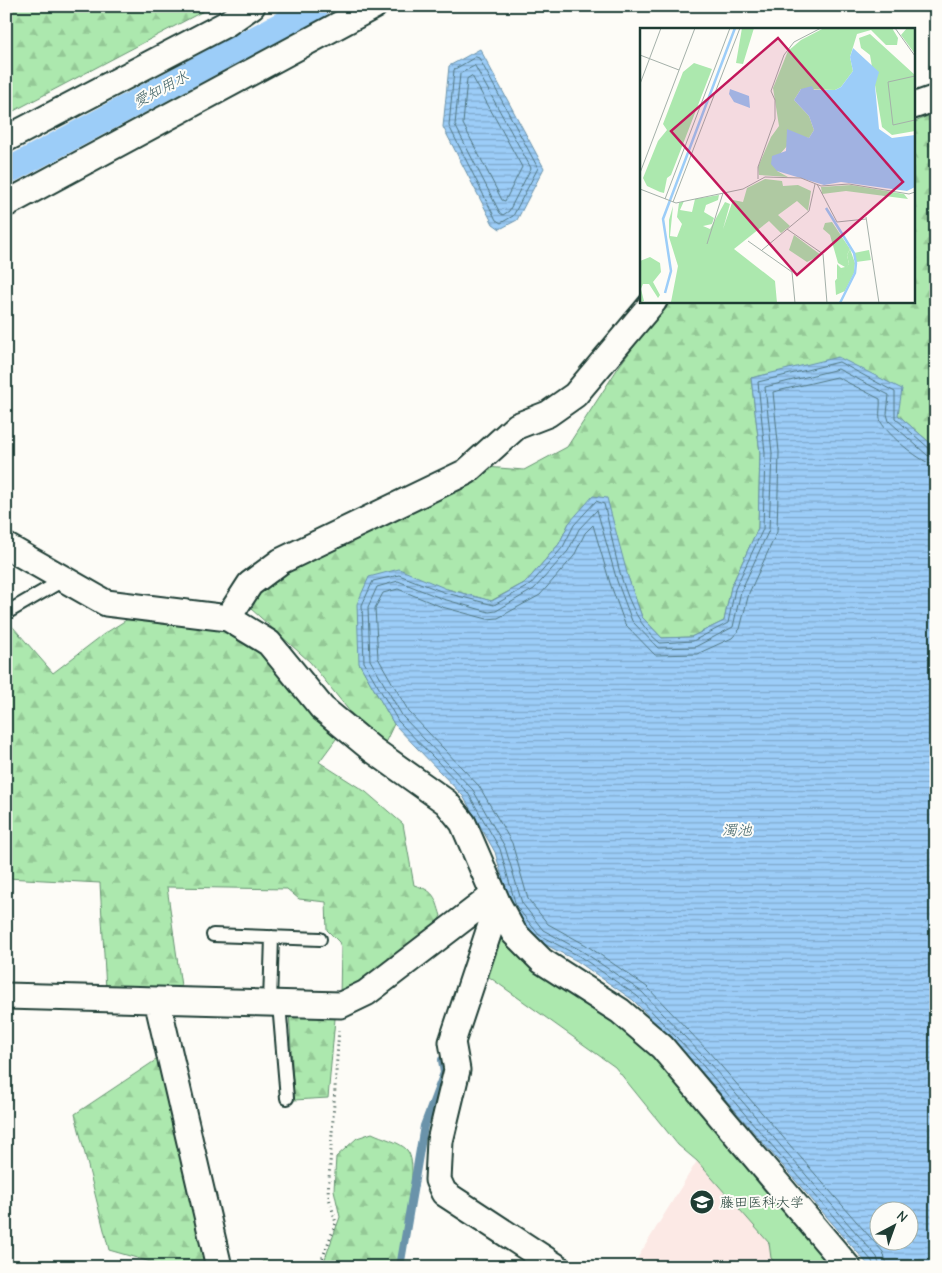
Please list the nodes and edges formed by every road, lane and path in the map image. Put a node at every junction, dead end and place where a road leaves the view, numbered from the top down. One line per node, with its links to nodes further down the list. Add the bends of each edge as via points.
1 (252, 6): 5 (street, via 226,24)
2 (374, 6): 6 (street)
3 (936, 98): 4 (street)
4 (914, 106)
5 (6, 139)
6 (6, 204)
7 (653, 302): 11 (street, via 575,395 548,414 517,426 466,472 281,561 250,584)
8 (6, 546): 9 (street)
9 (62, 580): 10 (lane); 11 (street, via 106,603)
10 (6, 613)
11 (228, 618): 12 (street, via 269,643 322,708 373,750 446,802 463,823)
12 (496, 899): 19 (street, via 366,993); 23 (street, via 452,1042 457,1070 440,1141 438,1180 444,1193); 24 (street, via 514,933 542,961 620,1011 662,1046)
13 (213, 935): 14 (lane)
14 (272, 937): 15 (lane); 18 (lane)
15 (320, 938)
16 (6, 996): 17 (street)
17 (157, 1000): 18 (street); 21 (street)
18 (275, 1003): 19 (street); 20 (lane)
19 (341, 1005): 22 (path, via 328,1194 336,1223)
20 (287, 1098)
21 (220, 1267)
22 (319, 1267)
23 (557, 1267)
24 (848, 1267)

